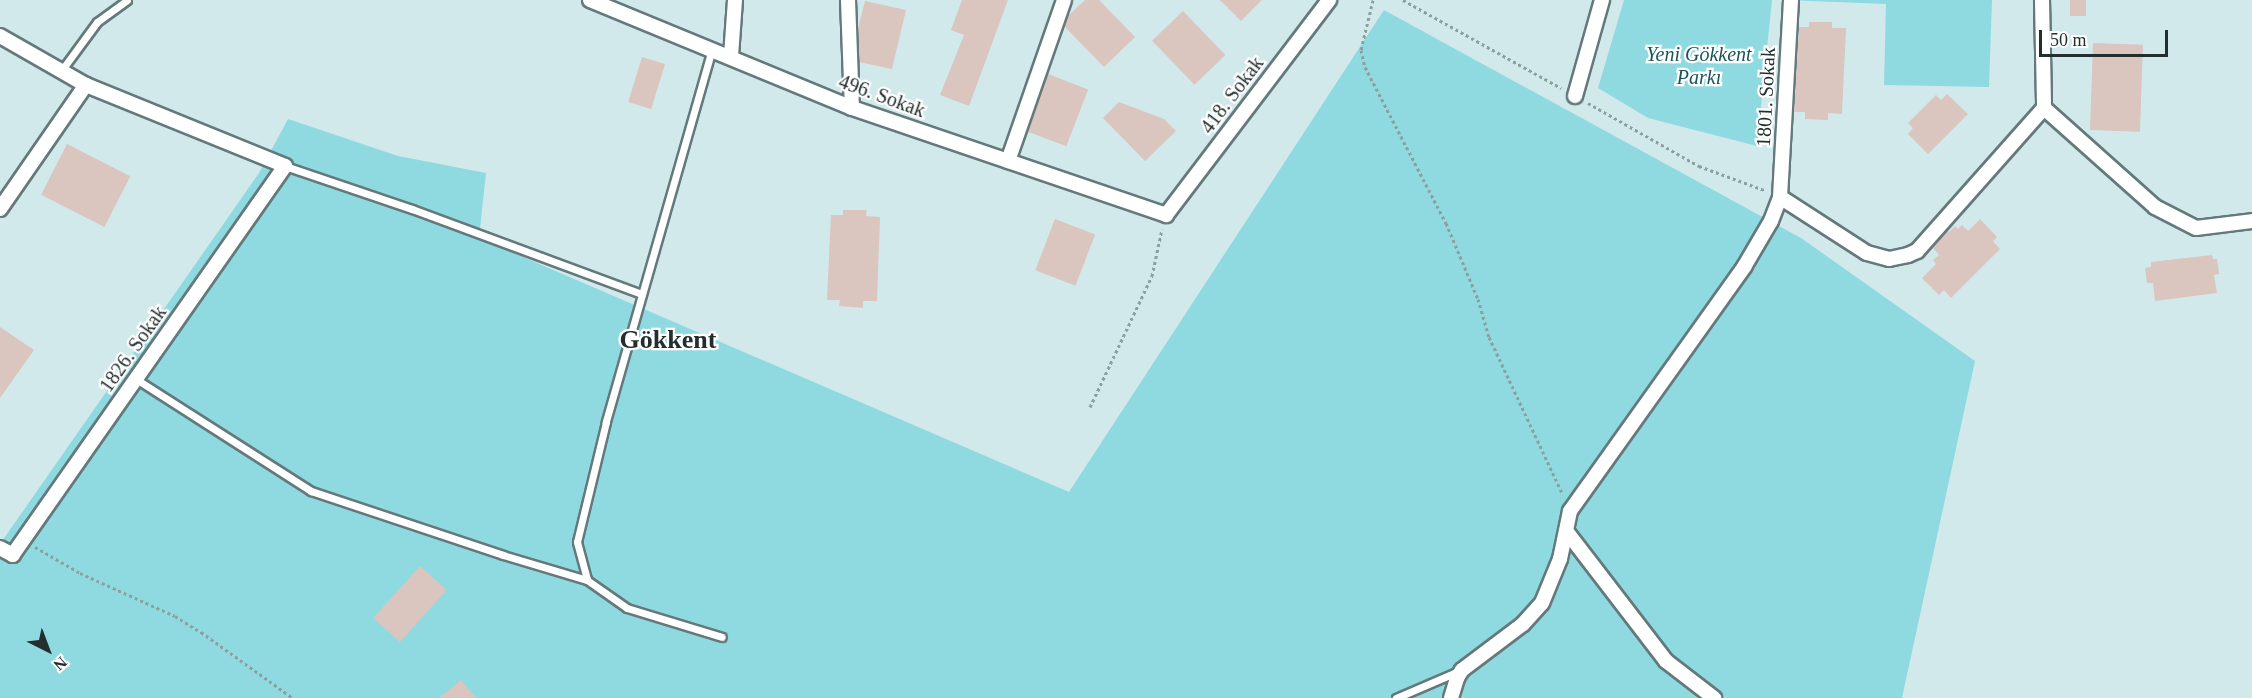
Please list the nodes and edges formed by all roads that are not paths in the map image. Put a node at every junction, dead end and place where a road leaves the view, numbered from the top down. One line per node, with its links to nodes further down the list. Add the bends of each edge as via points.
1 (127, 0): 13 (lane, via 98,22)
2 (590, 0): 11 (street, 496. Sokak)
3 (735, 0): 12 (street)
4 (848, 0): 16 (street)
5 (1064, 0): 18 (street)
6 (1329, 0): 22 (street, 418. Sokak)
7 (1602, 0): 15 (street)
8 (1791, 0): 20 (street, 1801. Sokak)
9 (2042, 0): 17 (street)
10 (0, 36): 13 (street)
11 (712, 49): 12 (street, 496. Sokak); 24 (lane)
12 (731, 56): 16 (street, 496. Sokak)
13 (61, 71): 14 (street)
14 (86, 85): 19 (street); 21 (street)
15 (1575, 96)
16 (852, 108): 18 (street, 496. Sokak)
17 (2044, 108): 20 (street, via 1917,250 1908,255 1889,259 1867,253); 23 (street, via 2155,207 2196,228)
18 (1008, 161): 22 (street, 496. Sokak)
19 (285, 166): 24 (lane); 25 (street, 1826. Sokak)
20 (1780, 196): 26 (street, via 1744,267 1570,511)
21 (0, 209)
22 (1166, 214)
23 (2252, 221)
24 (642, 294): 28 (lane, via 577,542)
25 (136, 379): 27 (street, 1826. Sokak, via 13,555); 28 (lane, via 311,491)
26 (1567, 532): 30 (street, via 1548,593 1533,614); 33 (street, via 1666,661)
27 (0, 548)
28 (587, 580): 29 (lane, via 627,608)
29 (722, 637)
30 (1462, 670): 31 (lane); 32 (street)
31 (1396, 698)
32 (1451, 698)
33 (1714, 698)

